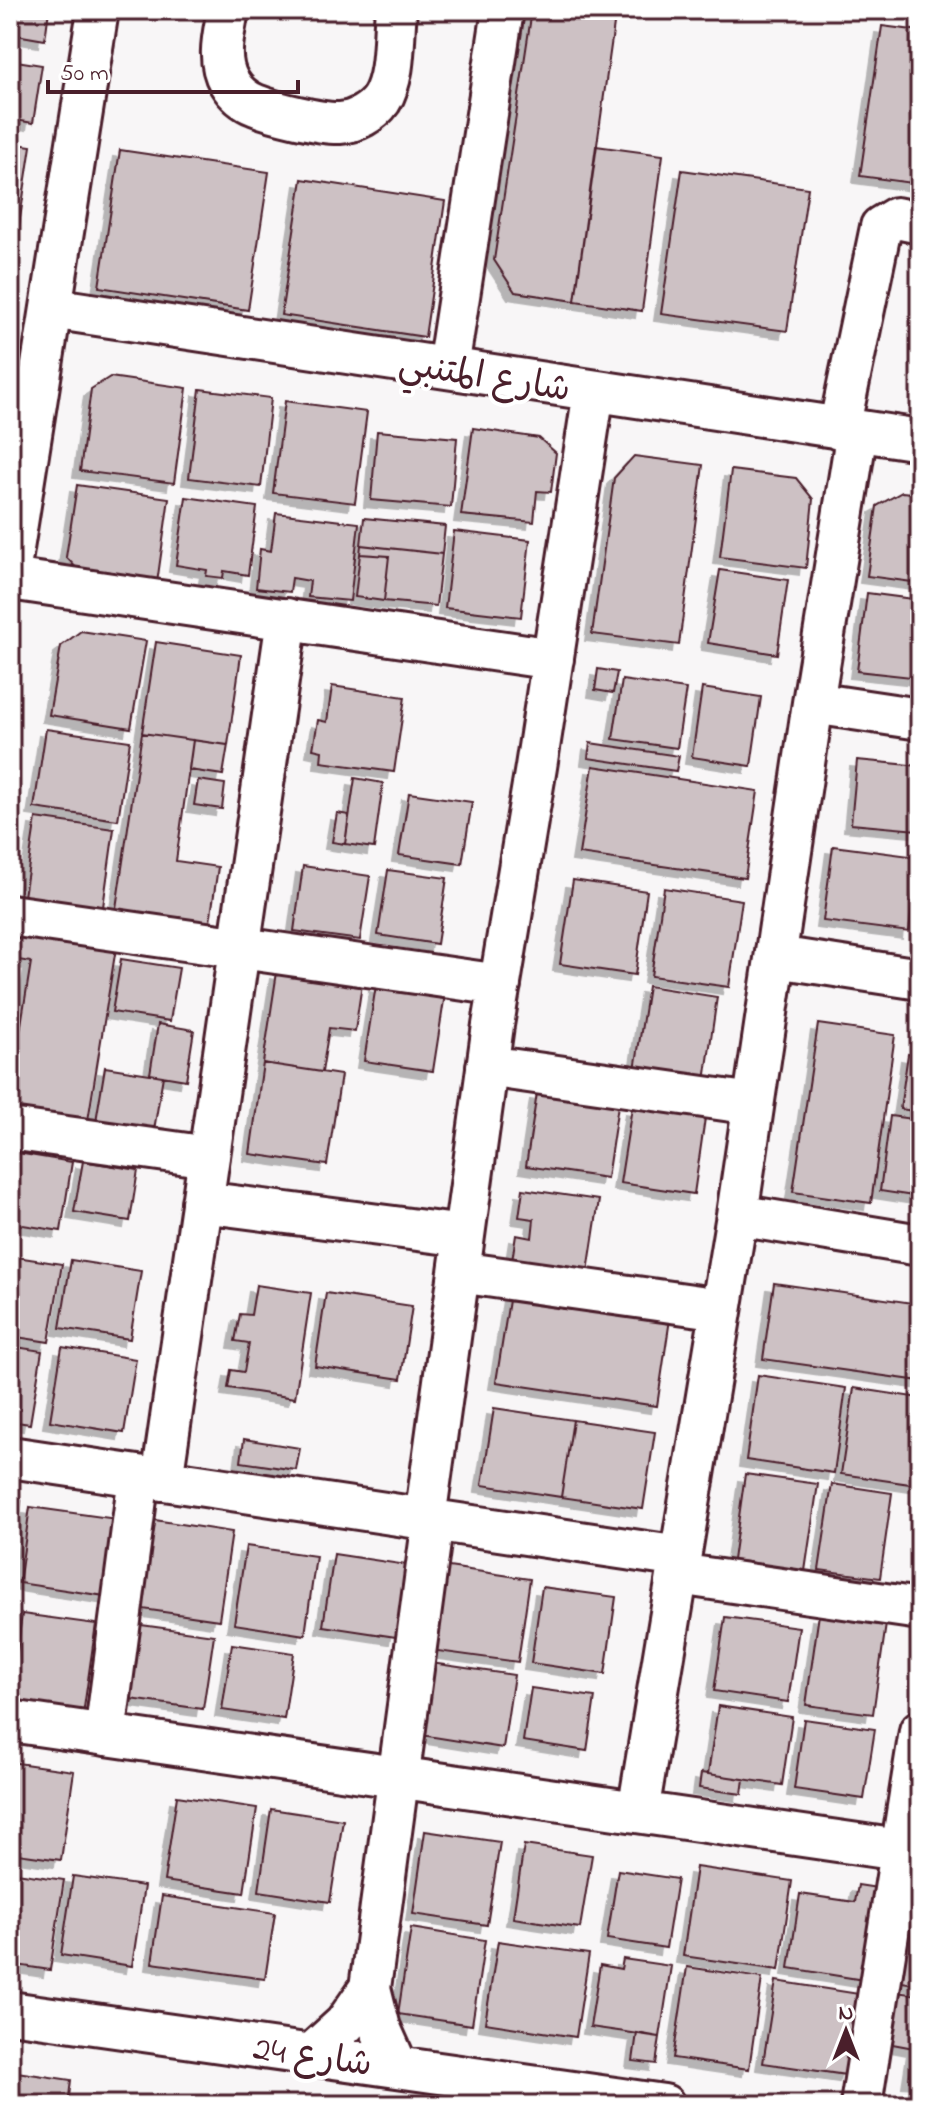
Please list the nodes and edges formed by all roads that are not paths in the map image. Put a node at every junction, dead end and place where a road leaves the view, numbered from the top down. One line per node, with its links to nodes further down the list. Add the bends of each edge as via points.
1 (98, 10): 6 (street)
2 (228, 10): 3 (street, via 223,68 240,96 254,105 339,123 369,113 380,102 387,87)
3 (396, 10)
4 (503, 10): 7 (street)
5 (920, 223): 9 (street, via 896,218 881,227)
6 (51, 308): 7 (street, شارع المتنبي); 11 (street)
7 (448, 368): 8 (street, شارع المتنبي)
8 (594, 391): 9 (street, شارع المتنبي); 15 (street)
9 (848, 430): 10 (street, شارع المتنبي); 16 (street)
10 (920, 440)
11 (17, 476): 12 (street)
12 (10, 568)
13 (10, 579): 14 (street)
14 (287, 619): 15 (street); 19 (street)
15 (553, 659): 22 (street)
16 (813, 703): 17 (street); 20 (street)
17 (920, 719)
18 (10, 915): 19 (street)
19 (239, 947): 22 (street); 26 (street)
20 (777, 957): 21 (street); 24 (street)
21 (920, 979)
22 (500, 985): 23 (street)
23 (487, 1066): 24 (street); 30 (street)
24 (753, 1104): 28 (street)
25 (10, 1129): 26 (street)
26 (209, 1157): 27 (street)
27 (202, 1202): 30 (street); 33 (street)
28 (737, 1215): 29 (street); 31 (street)
29 (920, 1245)
30 (461, 1254): 31 (street); 34 (street)
31 (721, 1309): 35 (street)
32 (10, 1457): 33 (street)
33 (151, 1478): 34 (street); 39 (street)
34 (429, 1520): 35 (street); 40 (street)
35 (679, 1565): 36 (street); 41 (street)
36 (920, 1609)
37 (10, 1721): 39 (street)
38 (920, 1731): 42 (street)
39 (105, 1735): 40 (street)
40 (400, 1778): 41 (street); 43 (street)
41 (638, 1812): 42 (street)
42 (910, 1852): 48 (street)
43 (370, 1988): 45 (street, via 345,2024); 46 (street)
44 (10, 2012): 45 (street, شارع 24)
45 (312, 2054): 46 (street, شارع 24)
46 (397, 2066): 47 (street, شارع 24)
47 (648, 2104)
48 (861, 2105)

